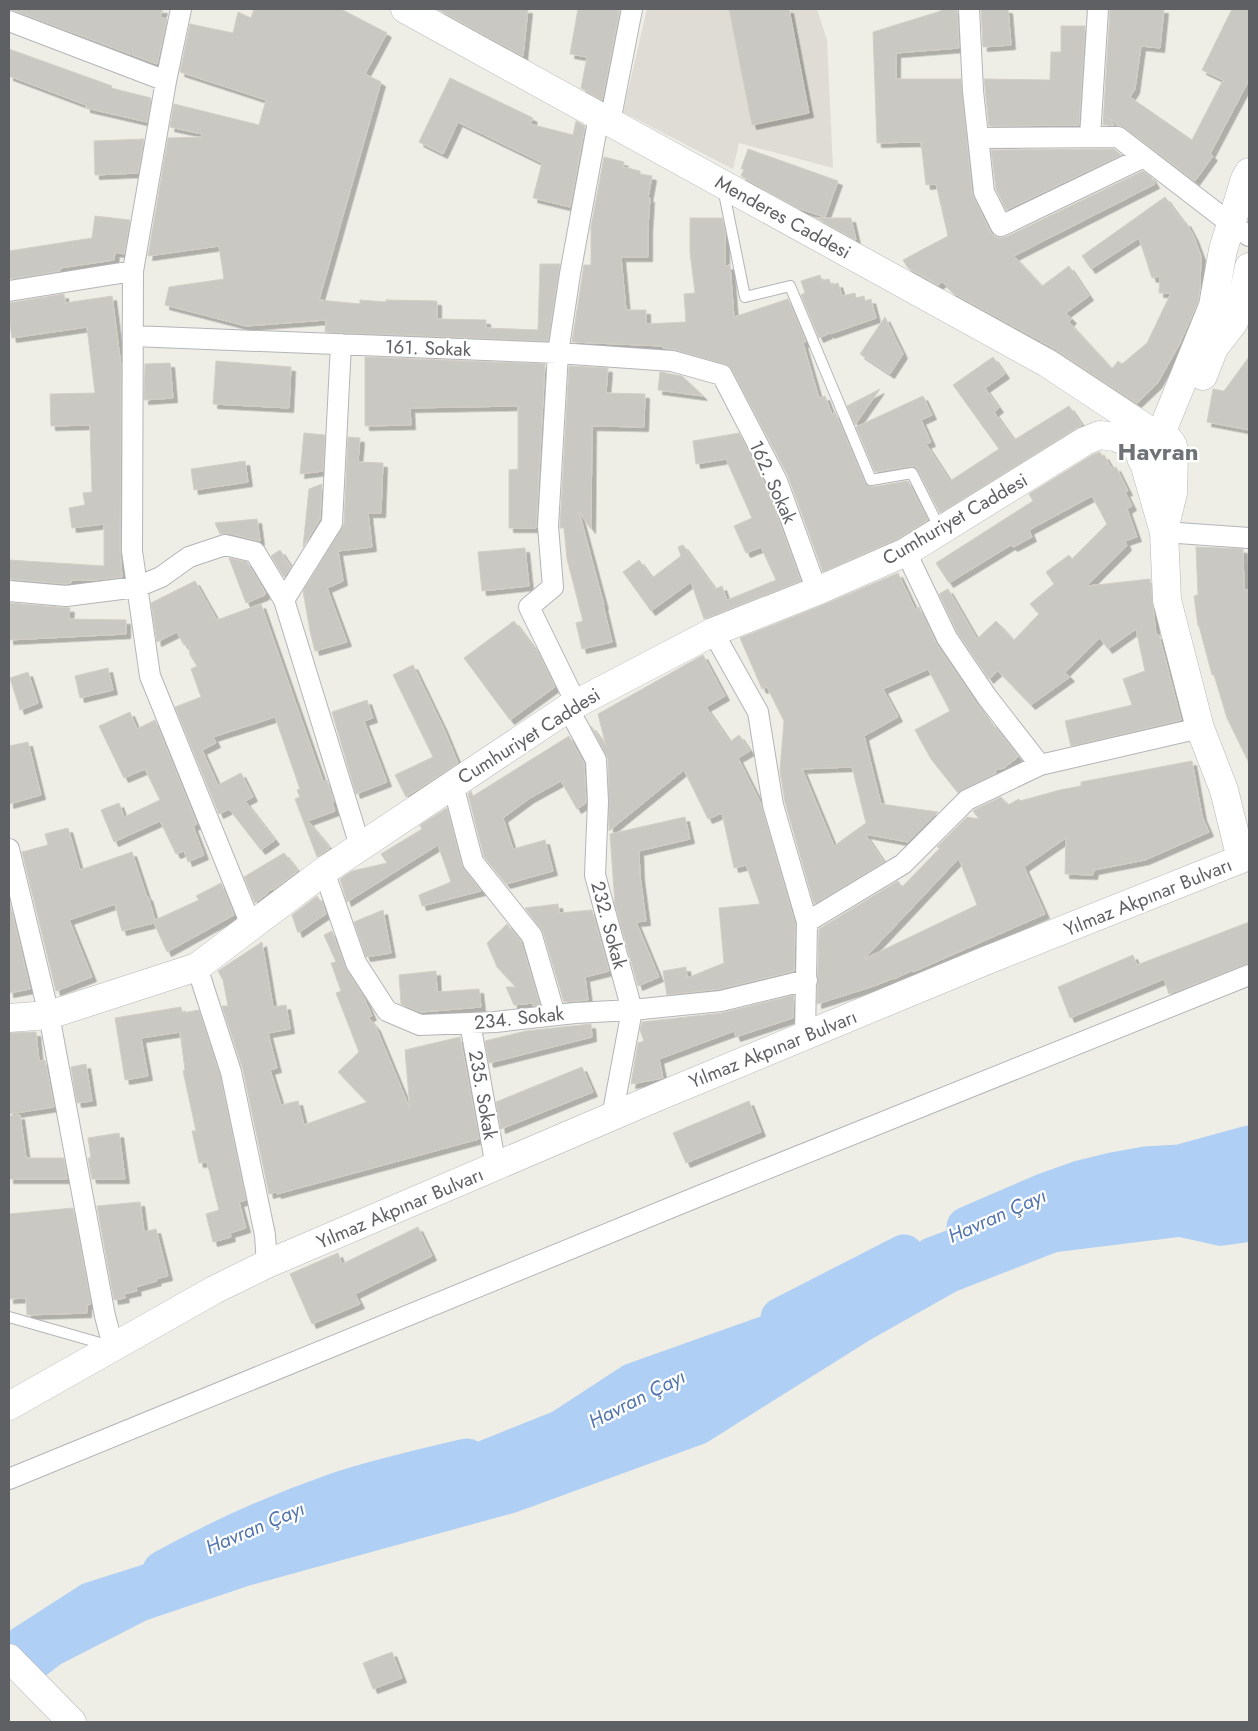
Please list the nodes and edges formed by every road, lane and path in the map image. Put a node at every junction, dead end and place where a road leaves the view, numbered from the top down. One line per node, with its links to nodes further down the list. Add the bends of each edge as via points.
1 (181, 9): 7 (street)
2 (405, 9): 8 (main road, Menderes Caddesi)
3 (632, 9): 8 (street)
4 (969, 9): 10 (street)
5 (1098, 9): 9 (street)
6 (9, 21): 7 (street)
7 (166, 81): 16 (street)
8 (605, 119): 13 (main road, Menderes Caddesi); 22 (street, via 570,274)
9 (1090, 137): 10 (street); 11 (street, via 1118,137)
10 (978, 138): 11 (street, via 984,192 1001,226)
11 (1144, 157): 14 (street)
12 (1249, 172): 14 (main road, via 1245,178)
13 (722, 184): 24 (main road, Menderes Caddesi, via 1047,363); 25 (lane, via 745,297 790,286 871,480 912,472)
14 (1240, 230): 24 (main road, via 1223,250 1213,306)
15 (1249, 266): 21 (main road, via 1234,322)
16 (133, 271): 17 (street); 19 (street)
17 (9, 291)
18 (1249, 322): 21 (main road)
19 (133, 336): 20 (street, 161. Sokak); 29 (street, via 132,551)
20 (341, 344): 22 (street, 161. Sokak); 32 (street, via 332,523)
21 (1214, 348): 24 (main road)
22 (558, 353): 23 (street, 161. Sokak, via 672,361); 34 (street, 232. Sokak, via 548,526 553,587 529,607)
23 (722, 376): 31 (street, 162. Sokak, via 777,481)
24 (1158, 448): 25 (main road, Cumhuriyet Caddesi, via 1100,435 1085,441); 26 (main road, Yılmaz Akpınar Bulvarı, via 1173,493)
25 (941, 530): 28 (main road, Cumhuriyet Caddesi)
26 (1164, 532): 27 (street); 35 (main road, Yılmaz Akpınar Bulvarı, via 1167,600)
27 (1249, 538)
28 (906, 552): 31 (main road, Cumhuriyet Caddesi); 36 (street, via 947,638 987,697)
29 (137, 587): 30 (street, via 66,596); 32 (street, via 161,577 189,557 225,545 255,552); 43 (street, via 150,676)
30 (9, 591)
31 (817, 591): 33 (main road, Cumhuriyet Caddesi)
32 (284, 600): 38 (street)
33 (713, 632): 34 (main road, Cumhuriyet Caddesi); 42 (street, via 758,712 773,805)
34 (572, 706): 37 (main road, Cumhuriyet Caddesi); 47 (street, 232. Sokak, via 596,760 595,875)
35 (1200, 728): 36 (street); 40 (main road, Yılmaz Akpınar Bulvarı)
36 (1040, 765): 42 (street, via 967,800 903,864)
37 (453, 785): 38 (main road, Cumhuriyet Caddesi); 49 (street, via 473,862 532,936)
38 (360, 846): 41 (main road, Cumhuriyet Caddesi)
39 (9, 849): 48 (street)
40 (1247, 859): 52 (main road, Yılmaz Akpınar Bulvarı, via 985,961)
41 (324, 871): 43 (main road, Cumhuriyet Caddesi); 51 (street, 234. Sokak, via 356,964 387,1011 420,1026)
42 (807, 922): 46 (street)
43 (251, 924): 44 (main road, Cumhuriyet Caddesi)
44 (197, 966): 48 (main road, Cumhuriyet Caddesi); 55 (street, via 231,1072 265,1235)
45 (1249, 975): 59 (street)
46 (807, 980): 47 (street, 234. Sokak, via 721,1001); 52 (street)
47 (632, 1010): 49 (street, 234. Sokak); 53 (street, 232. Sokak)
48 (49, 1015): 50 (main road, Cumhuriyet Caddesi); 57 (street)
49 (555, 1015): 51 (street, 234. Sokak)
50 (9, 1018)
51 (470, 1023): 54 (street, 235. Sokak)
52 (805, 1036): 53 (main road, Yılmaz Akpınar Bulvarı)
53 (612, 1117): 54 (main road, Yılmaz Akpınar Bulvarı)
54 (496, 1167): 55 (main road, Yılmaz Akpınar Bulvarı)
55 (266, 1264): 57 (main road, Yılmaz Akpınar Bulvarı)
56 (9, 1317): 57 (lane)
57 (113, 1346): 58 (main road, Yılmaz Akpınar Bulvarı)
58 (9, 1406)
59 (9, 1479)
60 (9, 1658): 61 (main road)
61 (72, 1722)

